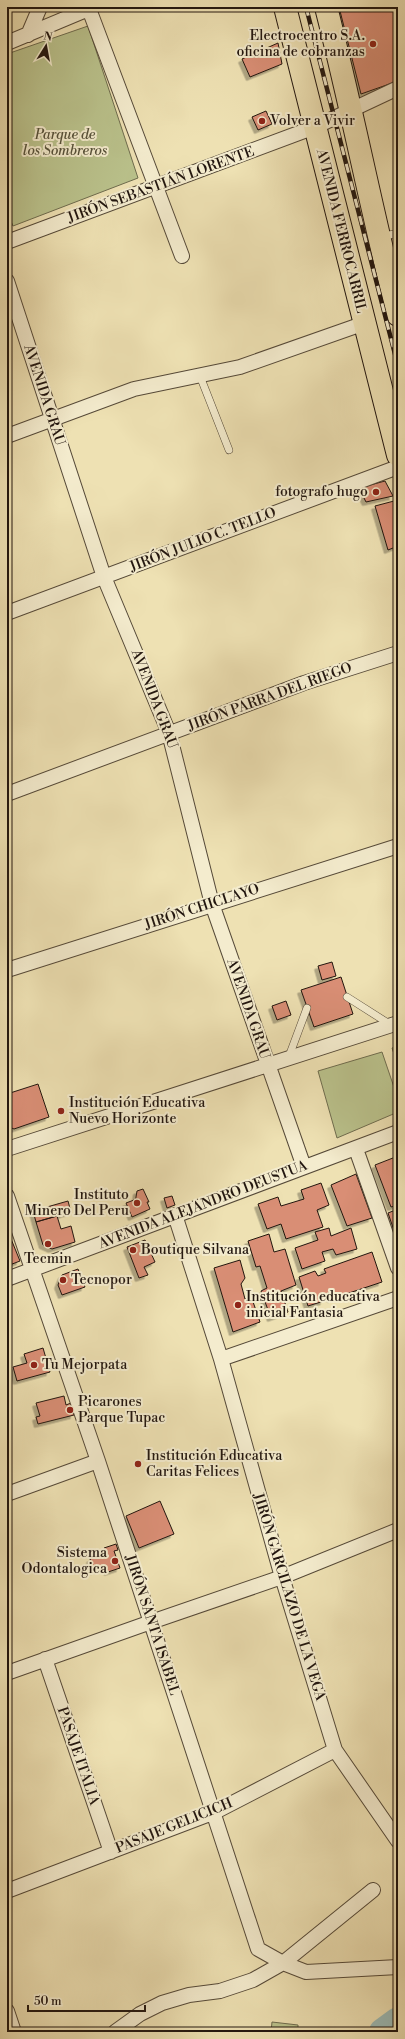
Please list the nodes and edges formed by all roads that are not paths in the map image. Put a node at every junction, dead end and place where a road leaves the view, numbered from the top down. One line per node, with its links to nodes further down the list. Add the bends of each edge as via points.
1 (40, 7): 5 (street)
2 (285, 7): 9 (main road, AVENIDA FERROCARRIL)
3 (326, 7): 8 (main road)
4 (91, 8): 5 (street); 10 (street)
5 (28, 35): 6 (street)
6 (7, 43)
7 (398, 88): 8 (street, JIRÓN SEBASTIÁN LORENTE)
8 (352, 109): 9 (street, JIRÓN SEBASTIÁN LORENTE); 11 (main road)
9 (315, 128): 10 (street, JIRÓN SEBASTIÁN LORENTE); 16 (main road, AVENIDA FERROCARRIL)
10 (156, 186): 12 (street, JIRÓN SEBASTIÁN LORENTE); 13 (street)
11 (388, 235): 15 (main road)
12 (7, 242)
13 (182, 256)
14 (7, 281): 18 (street, AVENIDA GRAU)
15 (398, 315)
16 (365, 323): 17 (street, via 240,368); 21 (main road, AVENIDA FERROCARRIL)
17 (200, 376): 18 (street, via 134,389); 20 (lane)
18 (53, 420): 19 (street); 23 (street, AVENIDA GRAU)
19 (7, 436)
20 (229, 450)
21 (398, 455)
22 (398, 467): 23 (street, JIRÓN JULIO C. TELLO)
23 (104, 577): 24 (street, JIRÓN JULIO C. TELLO); 26 (street, AVENIDA GRAU)
24 (7, 614)
25 (398, 653): 26 (street, JIRÓN PARRA DEL RIEGO, via 304,683)
26 (169, 733): 27 (street, JIRÓN PARRA DEL RIEGO); 29 (street, AVENIDA GRAU)
27 (7, 794)
28 (398, 846): 29 (street, JIRÓN CHICLAYO)
29 (212, 904): 30 (street, JIRÓN CHICLAYO); 35 (street, AVENIDA GRAU)
30 (7, 970)
31 (347, 997): 33 (lane)
32 (307, 1008): 34 (lane)
33 (395, 1024): 34 (street)
34 (288, 1059): 35 (street)
35 (268, 1065): 37 (street); 39 (street, AVENIDA GRAU)
36 (398, 1132): 38 (street, AVENIDA ALEJANDRO DEUSTUA)
37 (7, 1149)
38 (356, 1149): 39 (street, AVENIDA ALEJANDRO DEUSTUA); 42 (street)
39 (304, 1167): 41 (street, AVENIDA ALEJANDRO DEUSTUA)
40 (7, 1196): 43 (street, JIRÓN SANTA ISABEL)
41 (175, 1215): 43 (street, AVENIDA ALEJANDRO DEUSTUA); 46 (street, JIRÓN GARCILAZO DE LA VEGA)
42 (398, 1268)
43 (32, 1269): 44 (street, AVENIDA ALEJANDRO DEUSTUA); 47 (street, JIRÓN SANTA ISABEL)
44 (7, 1279)
45 (398, 1298): 46 (street)
46 (221, 1359): 50 (street, JIRÓN GARCILAZO DE LA VEGA)
47 (98, 1461): 48 (street); 51 (street, JIRÓN SANTA ISABEL)
48 (7, 1494)
49 (398, 1530): 50 (street)
50 (282, 1578): 51 (street); 54 (street, JIRÓN GARCILAZO DE LA VEGA)
51 (150, 1622): 52 (street); 55 (street, JIRÓN SANTA ISABEL)
52 (45, 1659): 53 (street); 57 (street, PASAJE ITALIA)
53 (7, 1673)
54 (335, 1750): 55 (street, PASAJE GELICICH); 56 (street, JIRÓN GARCILAZO DE LA VEGA)
55 (215, 1812): 57 (street, PASAJE GELICICH); 60 (street, JIRÓN SANTA ISABEL, via 258,1948)
56 (398, 1841)
57 (111, 1852): 59 (street, PASAJE GELICICH)
58 (373, 1890): 60 (street)
59 (7, 1891)
60 (283, 1963): 61 (street, JIRÓN SANTA ISABEL, via 306,1972); 64 (street, via 253,1980 220,1991 189,1994 162,2003 140,2014)
61 (398, 1967)
62 (7, 2010): 63 (street)
63 (14, 2032)
64 (116, 2032)

